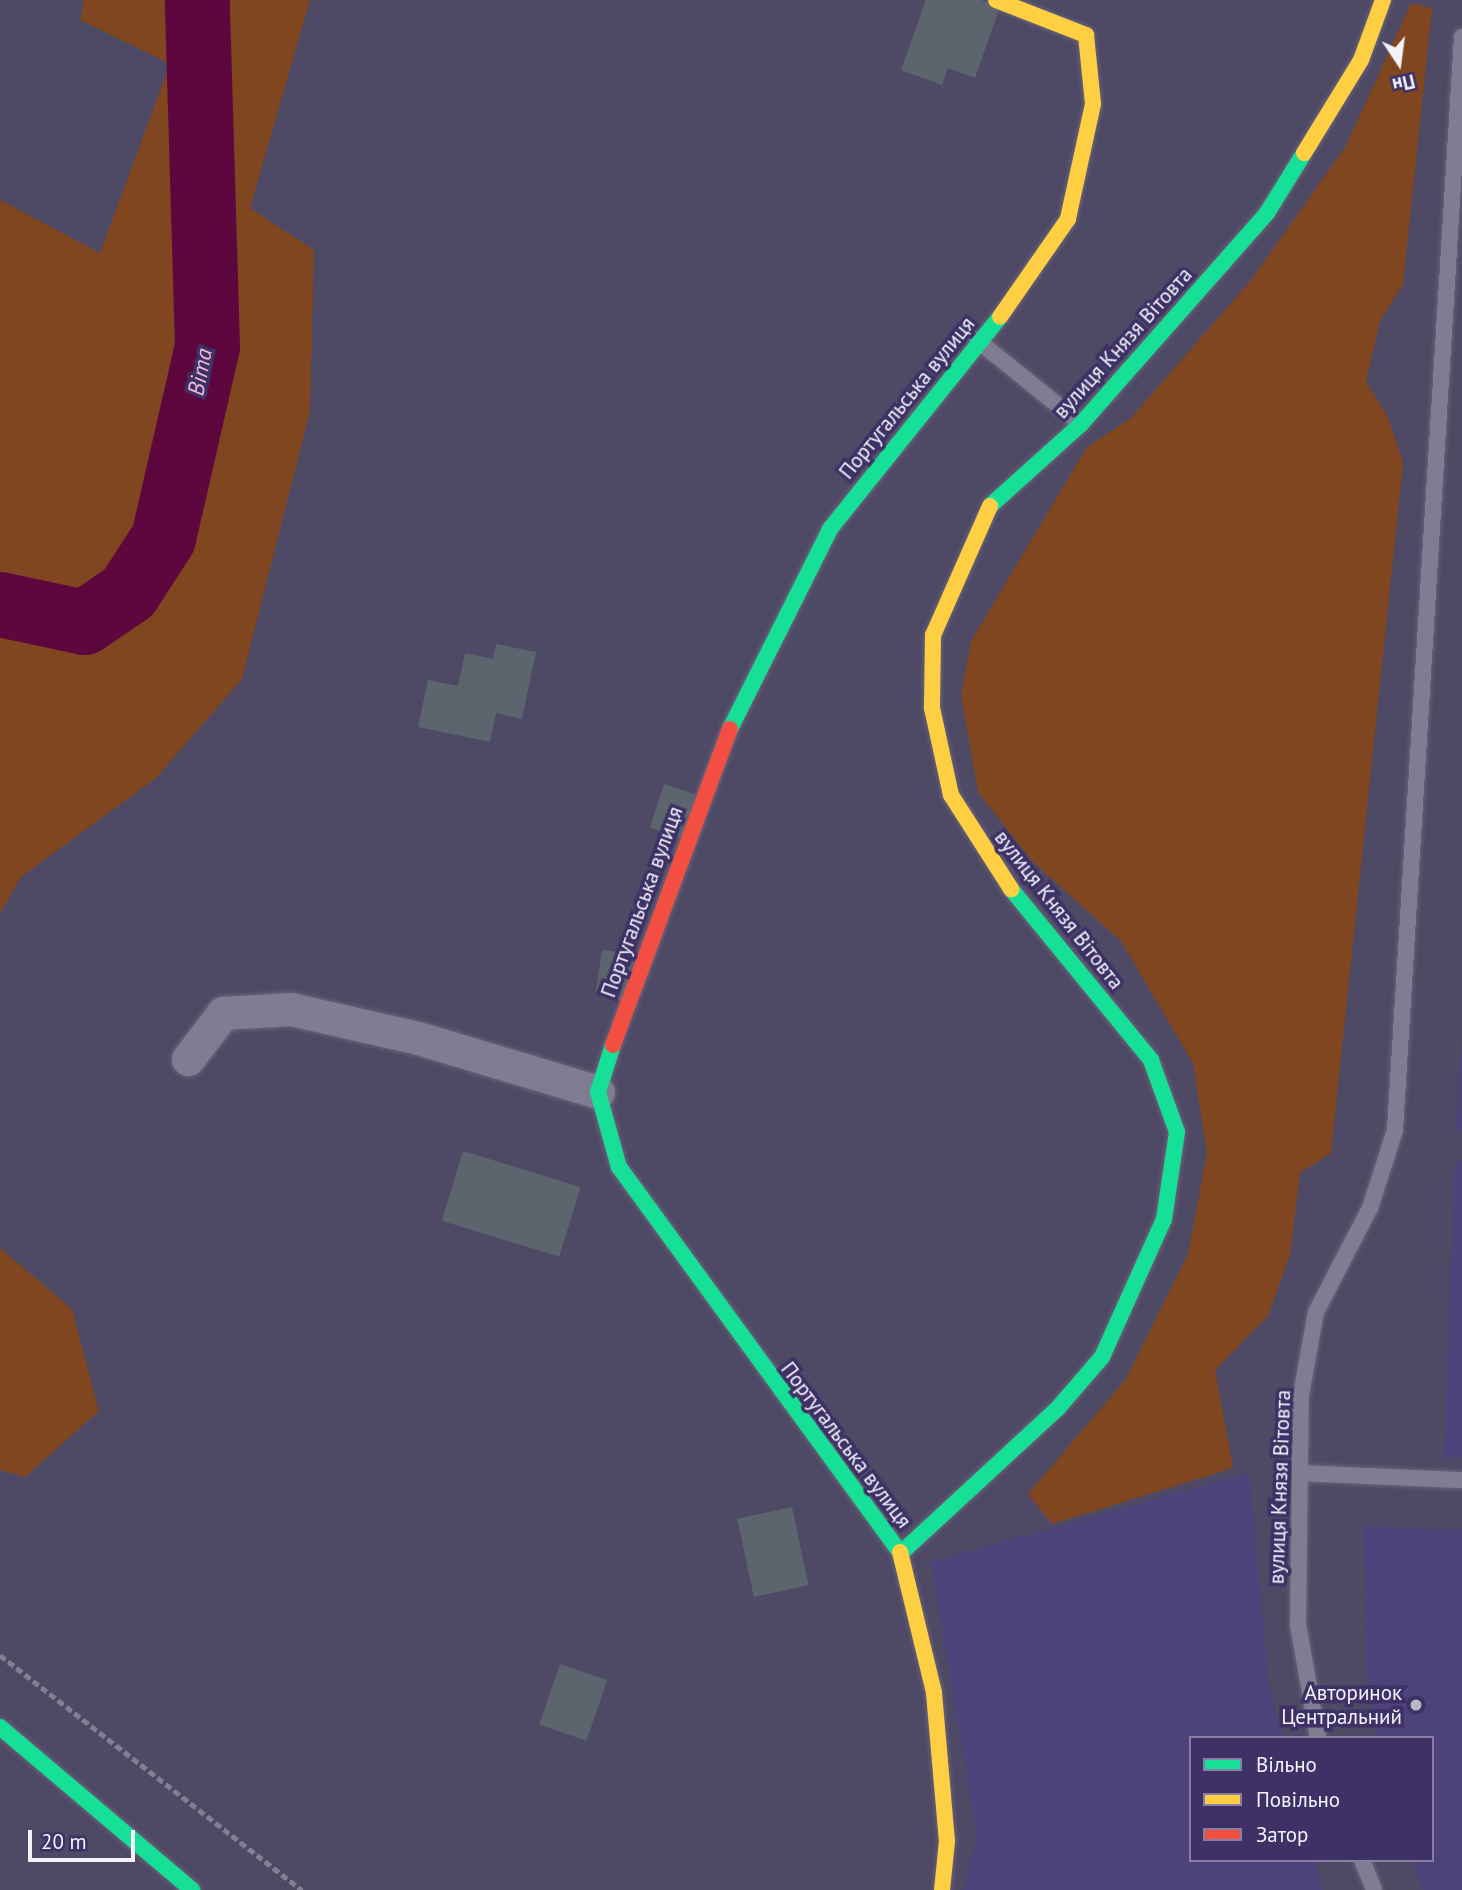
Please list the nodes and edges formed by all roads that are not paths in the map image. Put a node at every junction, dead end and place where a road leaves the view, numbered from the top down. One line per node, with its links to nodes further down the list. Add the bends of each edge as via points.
1 (996, 0): 4 (street, Португальська вулиця, via 1086,35 1093,104 1068,219 1016,302)
2 (1384, 0): 5 (street, вулиця Князя Вітовта, via 1361,60 1267,213)
3 (1462, 37): 8 (lane, вулиця Князя Вітовта, via 1395,1130 1370,1208 1316,1311 1301,1395)
4 (976, 340): 5 (lane); 7 (street, Португальська вулиця, via 830,529 741,700 649,936)
5 (1081, 424): 10 (street, вулиця Князя Вітовта, via 991,504 933,635 932,708 950,795 992,865 1152,1060 1177,1132 1174,1173 1164,1219 1102,1357 1058,1408)
6 (188, 1059): 7 (street, via 223,1013 290,1009 418,1038)
7 (598, 1093): 10 (street, Португальська вулиця, via 619,1167)
8 (1300, 1473): 9 (lane); 12 (lane, вулиця Князя Вітовта, via 1298,1625)
9 (1462, 1480)
10 (901, 1553): 15 (street, Португальська вулиця, via 934,1693 947,1841)
11 (0, 1727): 14 (street)
12 (1318, 1736)
13 (1363, 1862): 16 (lane)
14 (192, 1890)
15 (942, 1890)
16 (1374, 1890)

